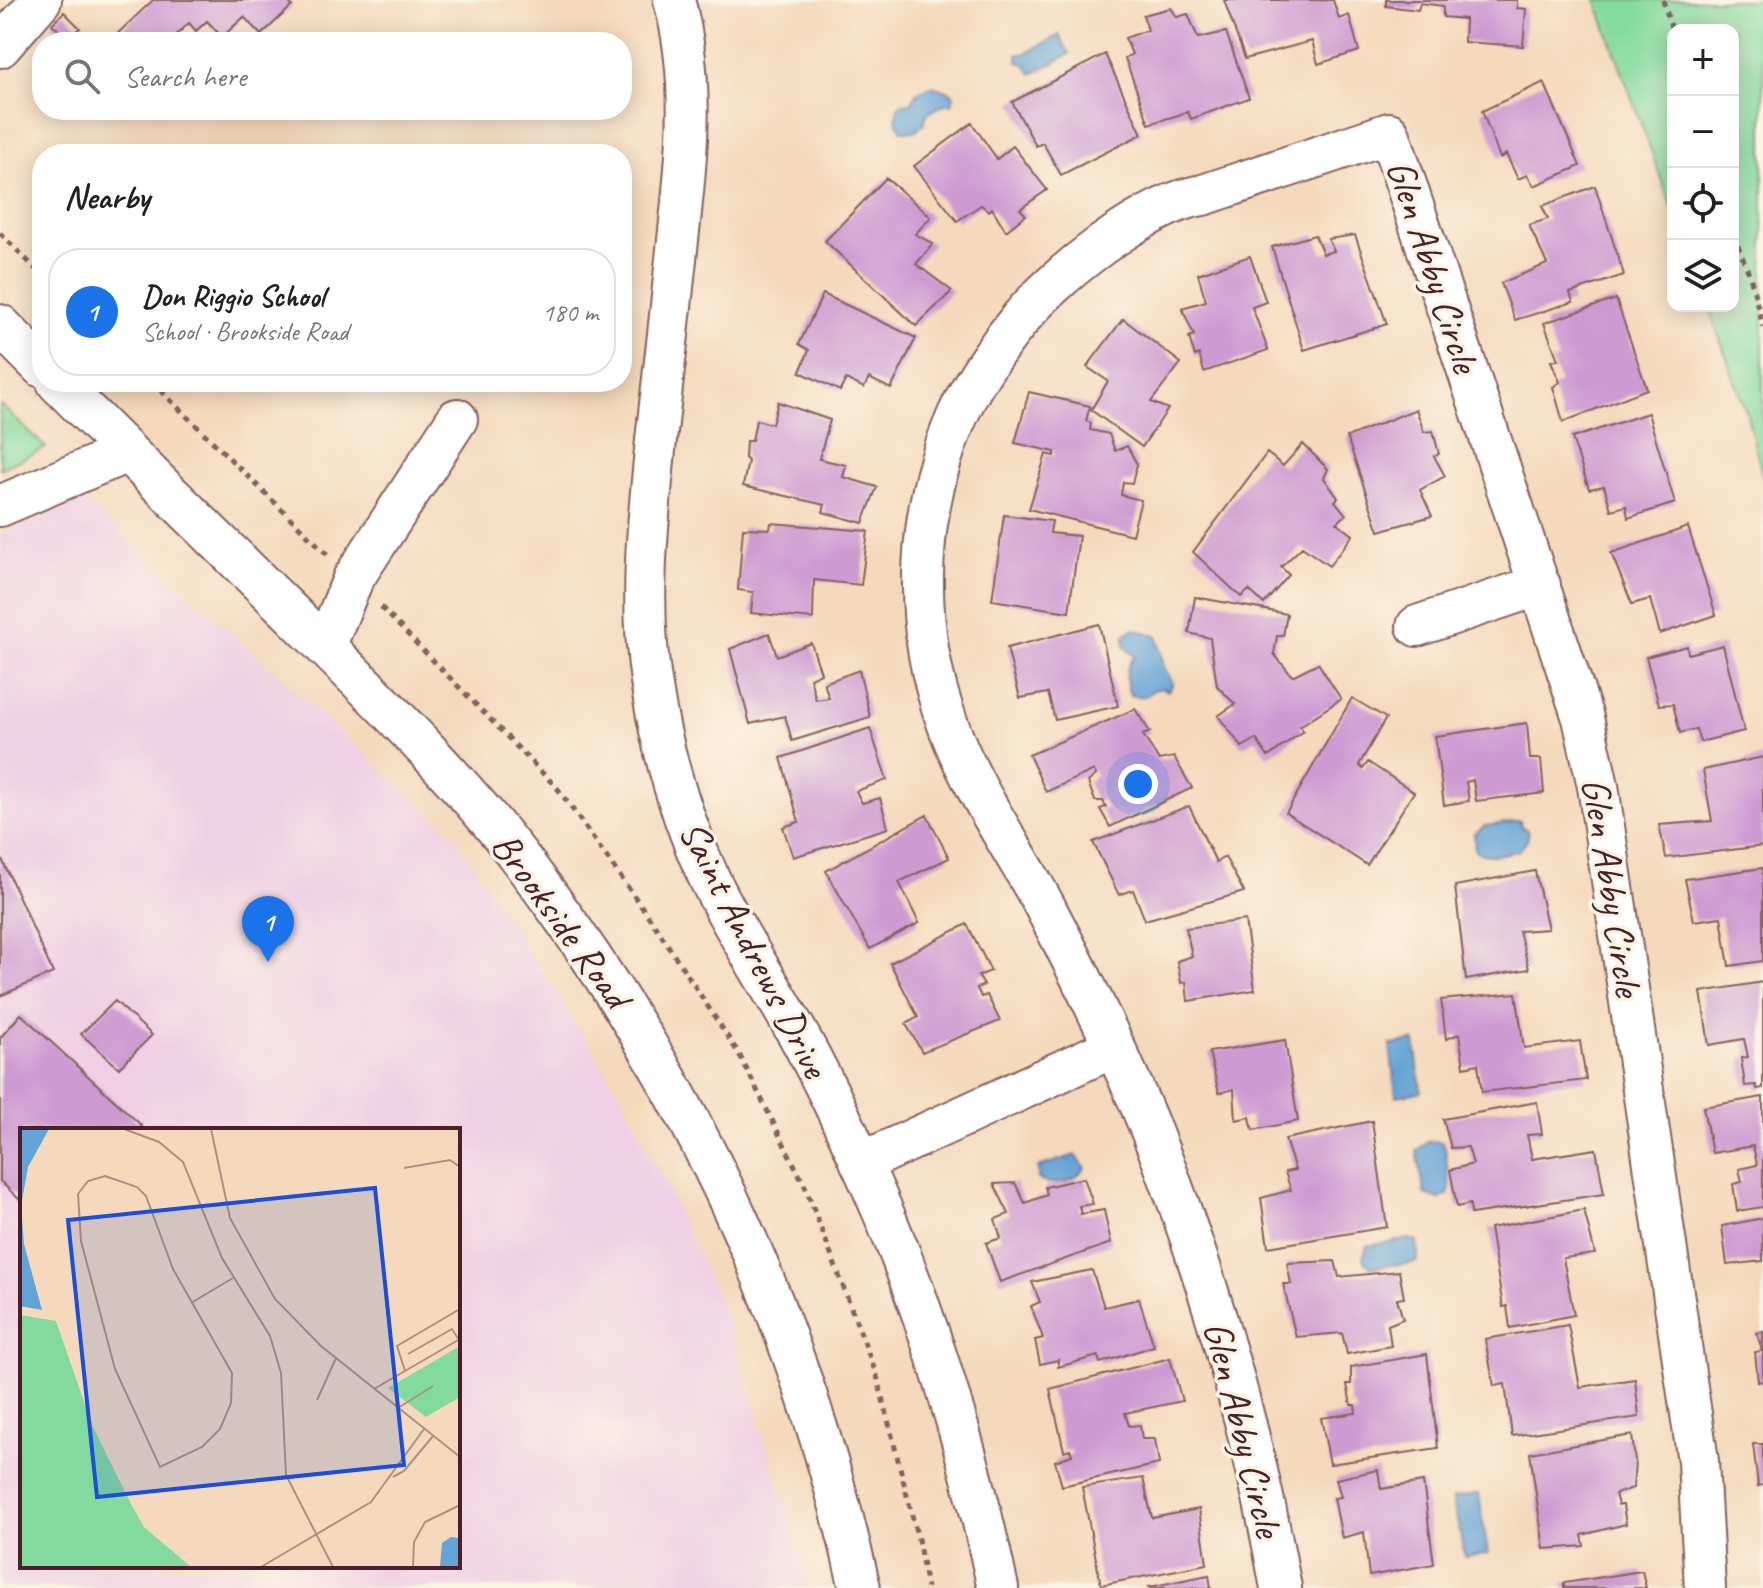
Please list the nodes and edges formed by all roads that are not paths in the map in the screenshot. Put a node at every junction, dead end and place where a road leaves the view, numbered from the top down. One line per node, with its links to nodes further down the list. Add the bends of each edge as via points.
1 (41, 0): 3 (street)
2 (674, 0): 14 (street, Saint Andrews Drive, via 688,84 688,149 647,524 644,593 650,679 683,813 710,880 806,1048)
3 (5, 32)
4 (1, 327): 5 (street)
5 (32, 357)
6 (67, 392): 8 (street, Brookside Road)
7 (457, 419): 12 (street, via 353,579)
8 (127, 452): 9 (street); 12 (street, Brookside Road)
9 (0, 506)
10 (1540, 585): 11 (street); 13 (street, Glen Abby Circle, via 1389,133 1192,196 1138,222 1096,248 1024,313 970,392 943,455 923,559 925,623 940,697 966,767 1043,903); 18 (street, Glen Abby Circle, via 1583,718 1598,786 1698,1461)
11 (1417, 626)
12 (325, 647): 15 (street, Brookside Road, via 404,724 487,817 563,915 695,1127 761,1267 805,1384)
13 (1114, 1047): 14 (street); 17 (street, Glen Abby Circle, via 1149,1127 1213,1306 1252,1449)
14 (861, 1163): 16 (street, Saint Andrews Drive, via 947,1387)
15 (860, 1588)
16 (998, 1588)
17 (1281, 1588)
18 (1705, 1588)

